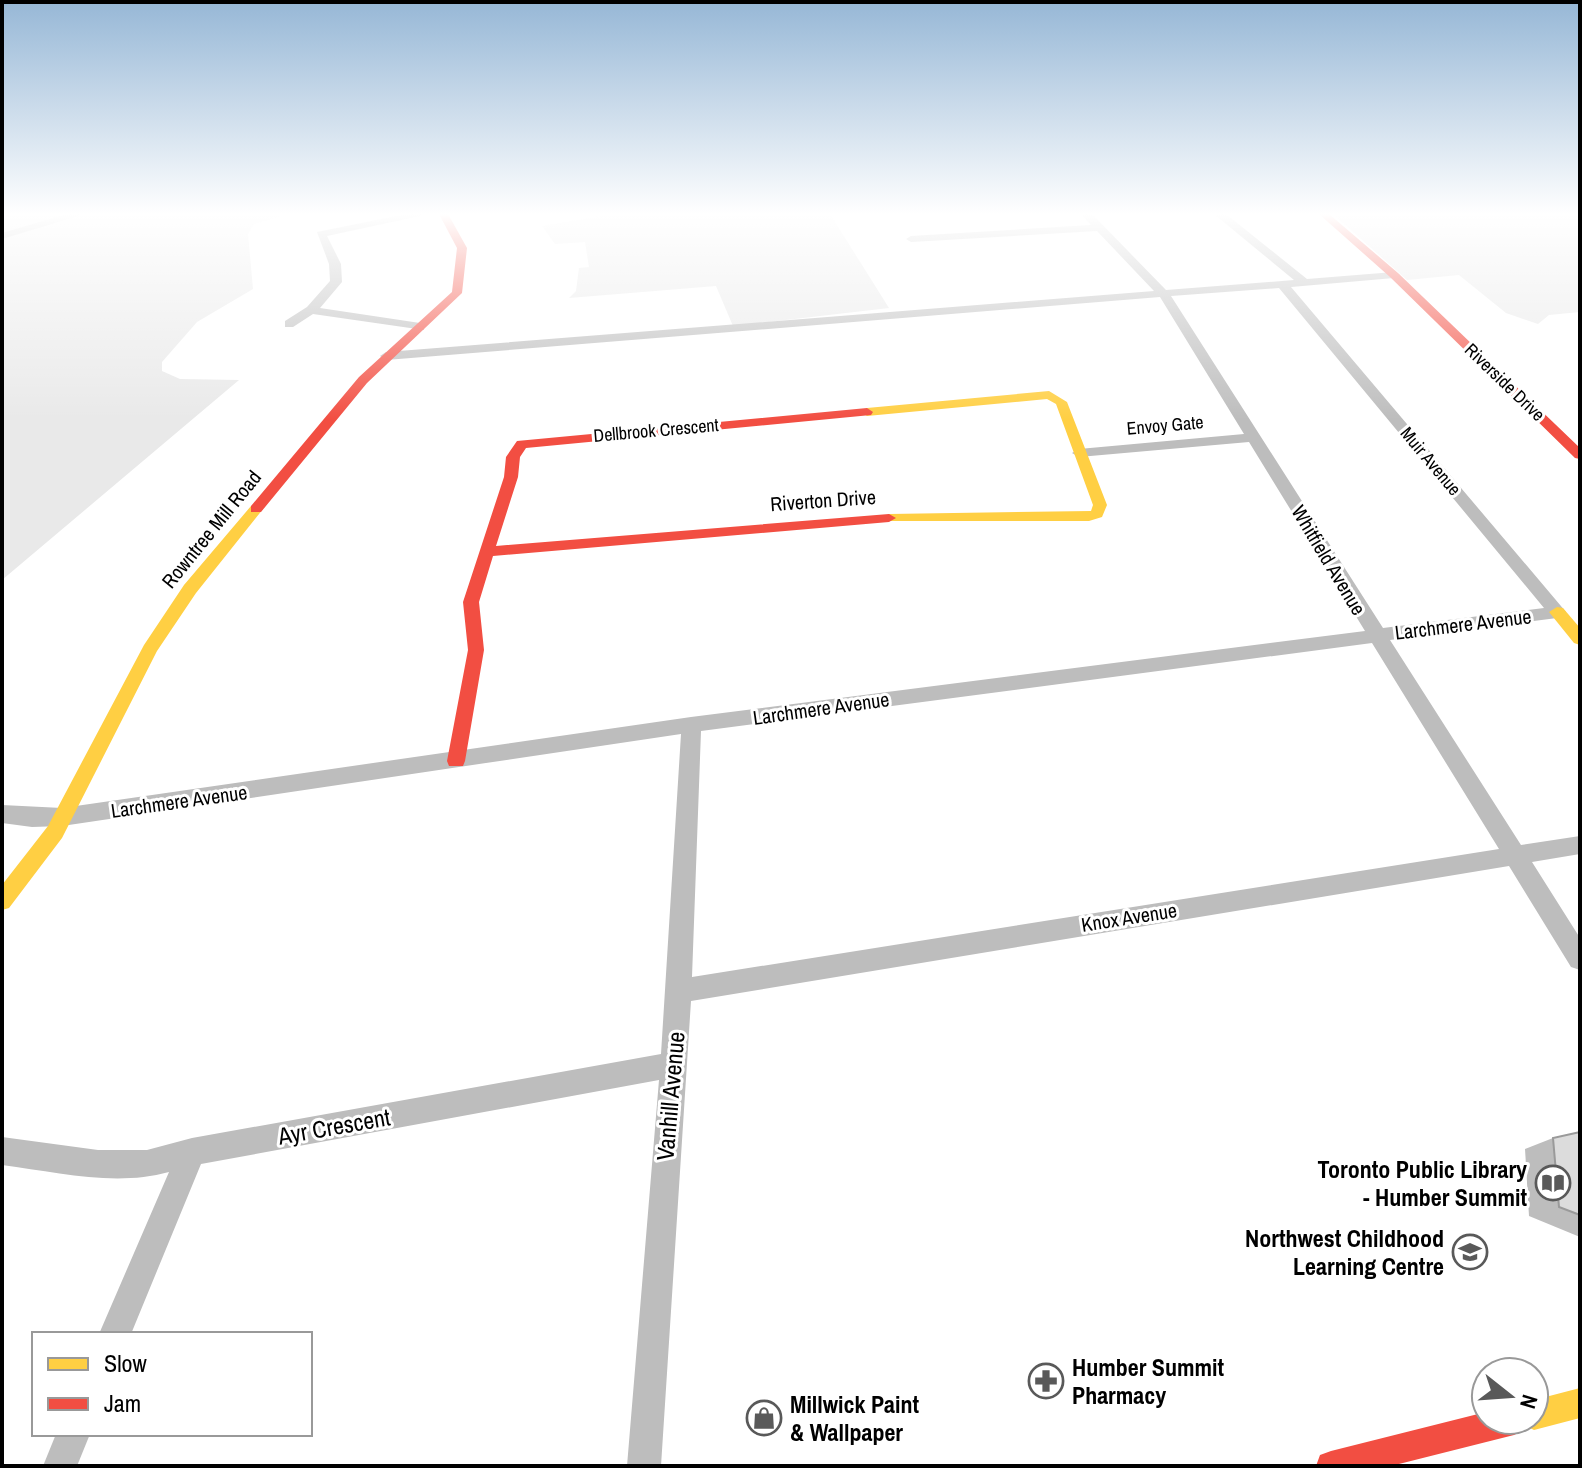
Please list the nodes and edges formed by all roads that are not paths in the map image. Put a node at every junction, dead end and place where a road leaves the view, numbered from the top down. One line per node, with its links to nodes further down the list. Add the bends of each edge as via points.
1 (335, 283): 8 (street)
2 (460, 283): 10 (street, Rowntree Mill Road, via 453,298)
3 (1153, 283): 7 (street, Whitfield Avenue)
4 (1298, 283): 6 (street)
5 (1402, 283): 14 (street, Riverside Drive)
6 (1282, 284): 7 (street); 17 (street, Muir Avenue)
7 (1163, 293): 11 (street); 12 (street, Whitfield Avenue)
8 (311, 310): 9 (street); 10 (street)
9 (289, 324)
10 (420, 327): 11 (street, Rowntree Mill Road)
11 (386, 356): 23 (street, Rowntree Mill Road, via 168,618)
12 (1255, 437): 13 (street, Envoy Gate); 18 (street, Whitfield Avenue)
13 (1079, 453): 15 (street, Riverton Drive, via 1100,505 1089,517 865,518); 15 (street, Dellbrook Crescent, via 1061,402 1043,394 534,442 515,450)
14 (1580, 455)
15 (486, 552): 21 (street, Dellbrook Crescent, via 471,602 476,650)
16 (1580, 609): 17 (street, Larchmere Avenue)
17 (1557, 612): 18 (street, Larchmere Avenue); 19 (street, Muir Avenue)
18 (1374, 635): 20 (street, Larchmere Avenue); 25 (street, Whitfield Avenue)
19 (1580, 639)
20 (691, 725): 21 (street, Larchmere Avenue); 28 (street, Vanhill Avenue)
21 (456, 761): 23 (street, Larchmere Avenue)
22 (2, 814): 23 (street, Larchmere Avenue)
23 (62, 817): 26 (street, Rowntree Mill Road)
24 (1580, 845): 25 (street, Knox Avenue)
25 (1516, 853): 27 (street, Whitfield Avenue); 28 (street, Knox Avenue)
26 (2, 901)
27 (1580, 959)
28 (679, 991): 29 (street, Vanhill Avenue)
29 (671, 1065): 31 (street, Ayr Crescent); 39 (street, Vanhill Avenue)
30 (2, 1151): 31 (street, Ayr Crescent, via 98,1164 147,1164)
31 (192, 1152): 32 (street)
32 (116, 1332)
33 (1580, 1403): 34 (street)
34 (1550, 1411)
35 (1470, 1431): 37 (street)
36 (72, 1436): 38 (street)
37 (1344, 1464)
38 (60, 1466)
39 (644, 1466)

